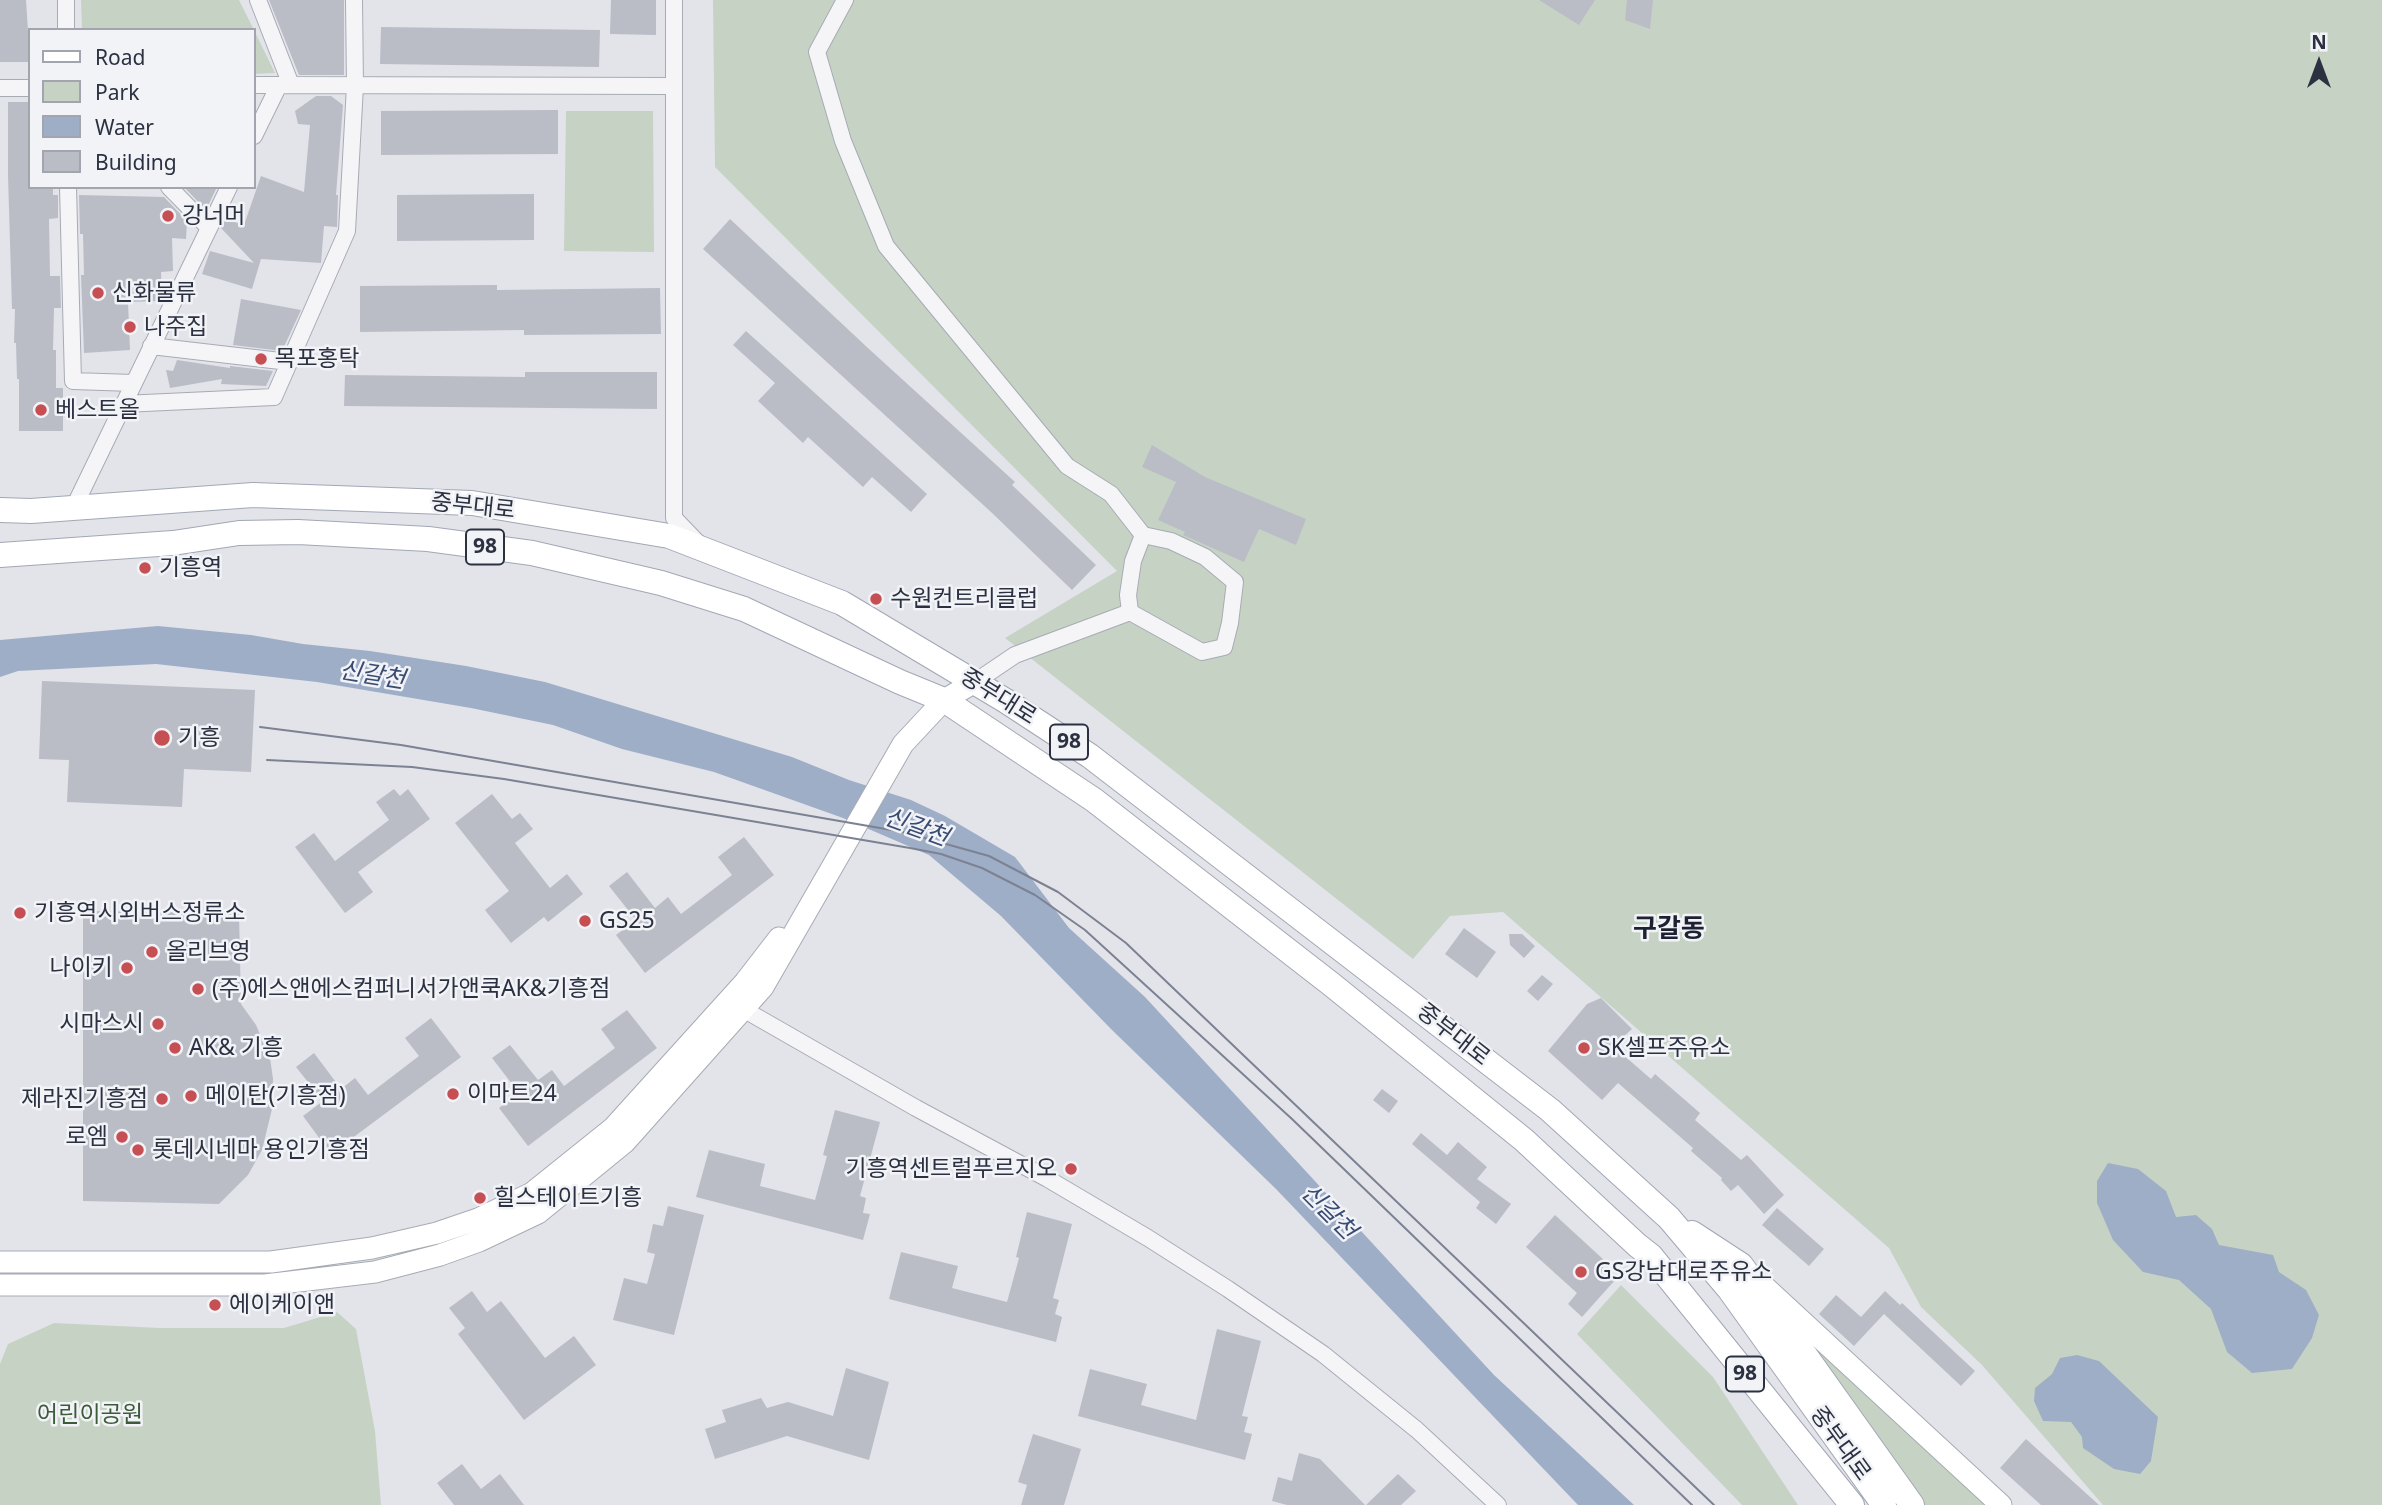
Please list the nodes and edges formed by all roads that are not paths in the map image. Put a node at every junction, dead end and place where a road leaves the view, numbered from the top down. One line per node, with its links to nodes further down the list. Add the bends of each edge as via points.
1 (66, 0): 6 (street)
2 (258, 0): 8 (street)
3 (354, 0): 9 (street)
4 (674, 0): 10 (street)
5 (845, 0): 26 (street, via 817,52 843,141 886,246 1067,466 1111,494)
6 (66, 28)
7 (256, 85): 8 (street)
8 (285, 85): 9 (street); 13 (street)
9 (355, 86): 10 (street); 19 (street, via 347,231)
10 (674, 86): 24 (street)
11 (0, 88): 12 (street)
12 (28, 88)
13 (256, 133)
14 (68, 189): 20 (street, via 73,381)
15 (171, 189): 17 (street)
16 (228, 189): 17 (street)
17 (209, 228): 18 (street)
18 (151, 346): 19 (street); 20 (street)
19 (289, 362): 21 (street, via 274,397)
20 (133, 383): 21 (street)
21 (123, 404): 22 (street)
22 (73, 509): 23 (main road, 중부대로 / 98); 25 (main road, 중부대로 / 98, via 253,495 472,503)
23 (0, 510)
24 (674, 518): 25 (street); 27 (street)
25 (627, 529): 27 (main road, 중부대로 / 98, via 670,536)
26 (1143, 535): 29 (street, via 1133,561); 29 (street, via 1171,541 1205,557 1235,582 1224,647 1202,652)
27 (704, 549): 30 (main road, 중부대로 / 98, via 842,603)
28 (0, 555): 31 (main road, 중부대로 / 98, via 286,532 428,539 533,554 662,583 744,609)
29 (1130, 612): 30 (street, via 1015,655)
30 (975, 682): 31 (street); 33 (main road, 중부대로 / 98, via 1090,756 1550,1110)
31 (944, 700): 32 (street, via 903,744 763,988); 37 (main road, 중부대로 / 98, via 1094,800 1524,1140 1651,1256)
32 (736, 1005): 34 (street, via 613,1128 533,1192 478,1219 372,1248 271,1262); 36 (street, via 625,1142 538,1213 479,1241 375,1272 265,1284); 38 (street, via 1048,1179 1228,1289 1323,1354 1417,1430)
33 (1669, 1218): 35 (main road); 41 (main road, 중부대로 / 98, via 1729,1289)
34 (0, 1262)
35 (1741, 1265): 42 (main road); 43 (street)
36 (0, 1285)
37 (1812, 1459): 39 (main road); 40 (main road, 중부대로 / 98)
38 (1498, 1505)
39 (1833, 1505)
40 (1852, 1505)
41 (1884, 1505)
42 (1912, 1505)
43 (2001, 1505)

